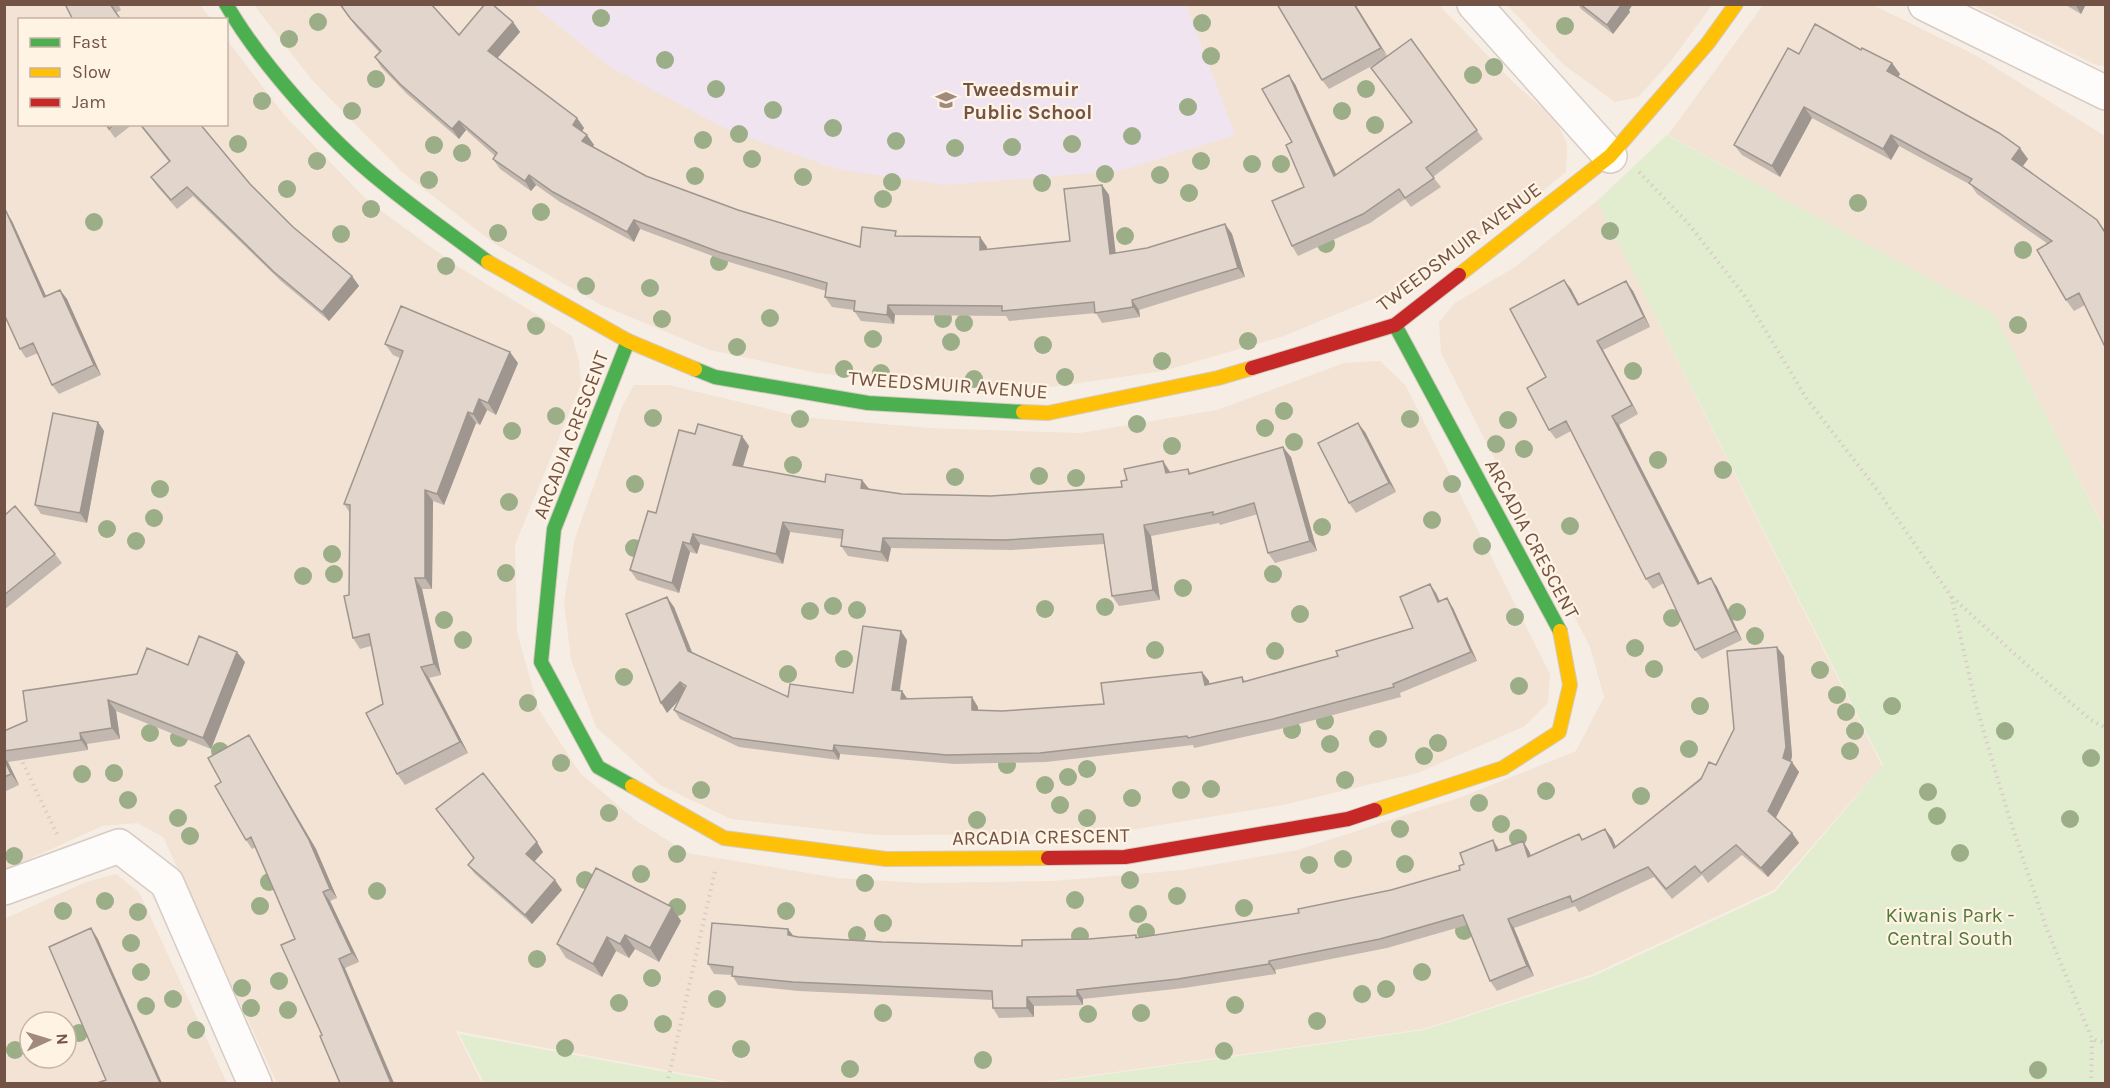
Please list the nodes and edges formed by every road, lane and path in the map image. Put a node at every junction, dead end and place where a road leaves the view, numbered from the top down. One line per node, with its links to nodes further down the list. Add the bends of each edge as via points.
1 (226, 4): 8 (street, TWEEDSMUIR AVENUE, via 307,111 380,181 496,268)
2 (1474, 4): 6 (street)
3 (1736, 4): 6 (street, TWEEDSMUIR AVENUE, via 1708,43)
4 (1925, 4): 5 (street)
5 (2106, 93)
6 (1610, 156): 7 (street, TWEEDSMUIR AVENUE); 9 (path, via 1641,173 1701,240 1744,296 1807,399 1878,491)
7 (1395, 325): 8 (street, TWEEDSMUIR AVENUE, via 1218,378 1048,413 868,403 715,377); 14 (street, ARCADIA CRESCENT, via 1562,636 1570,685 1559,732 1503,768 1348,819 1125,857 886,859)
8 (628, 340): 14 (street, ARCADIA CRESCENT, via 554,530 541,662 598,767)
9 (1951, 596): 11 (path, via 2091,720); 17 (path, via 1976,705 2010,820 2046,927)
10 (4, 725): 12 (path)
11 (2106, 728)
12 (9, 735)
13 (19, 755): 15 (path)
14 (724, 838): 20 (path)
15 (70, 862): 16 (street); 19 (street, via 119,846 167,883)
16 (4, 888)
17 (2092, 1039): 18 (path); 21 (path)
18 (2106, 1043)
19 (255, 1083)
20 (667, 1083)
21 (2091, 1083)

